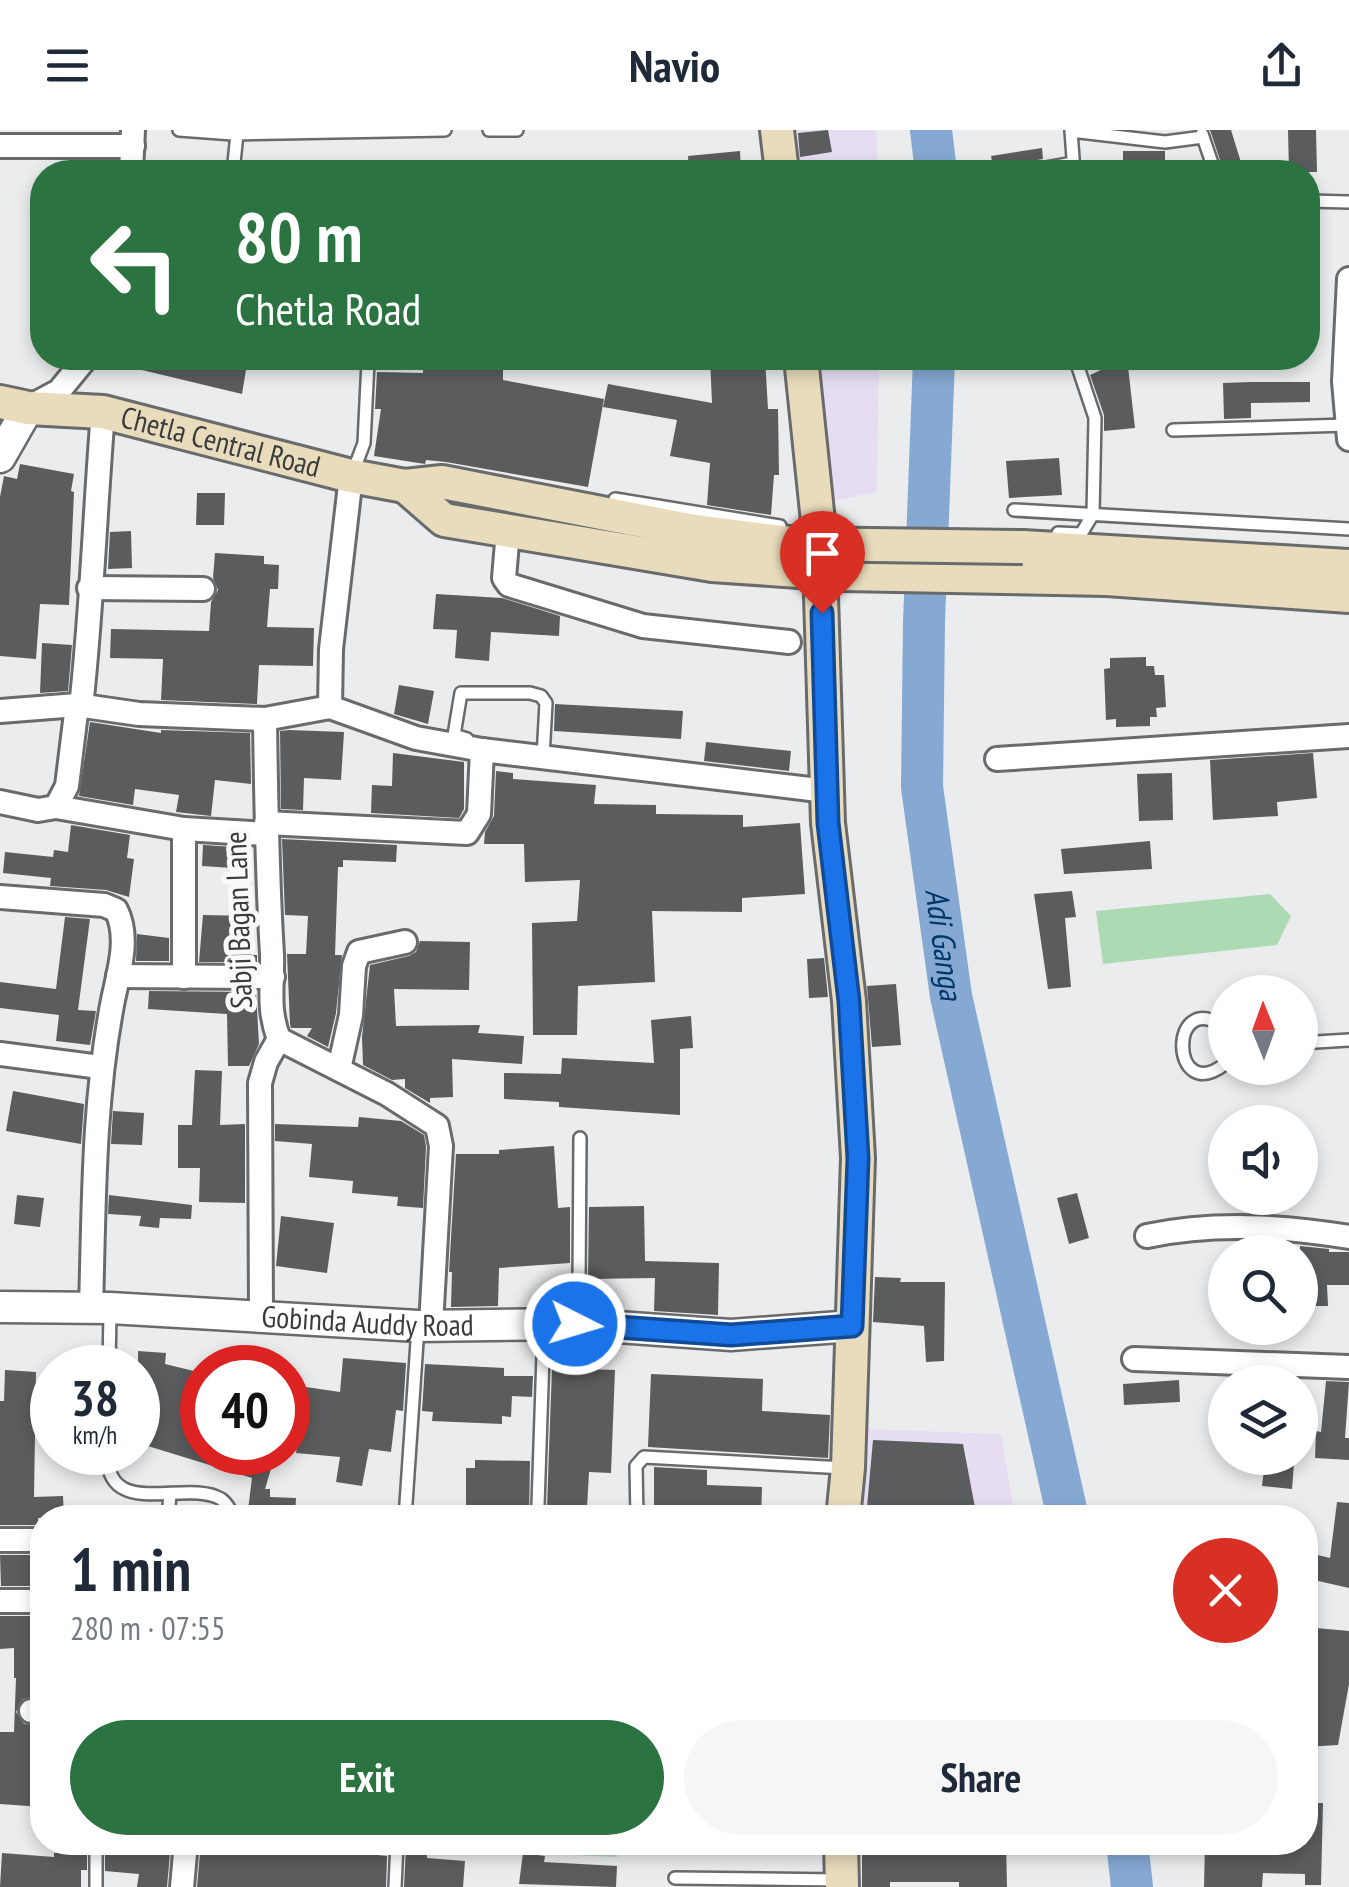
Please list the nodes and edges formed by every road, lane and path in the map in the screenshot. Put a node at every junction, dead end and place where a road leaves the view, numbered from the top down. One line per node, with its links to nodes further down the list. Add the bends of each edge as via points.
1 (179, 130): 6 (lane)
2 (446, 130): 6 (lane)
3 (489, 130): 4 (lane)
4 (516, 130)
5 (777, 130): 11 (main road)
6 (237, 134): 10 (lane)
7 (1201, 134): 12 (lane, via 1165,142 1071,132); 13 (lane)
8 (133, 138): 9 (street)
9 (0, 146)
10 (235, 160)
11 (781, 160)
12 (1073, 160)
13 (1211, 160)
14 (1320, 201): 15 (lane)
15 (1349, 202)
16 (1349, 279): 17 (street)
17 (1347, 340): 24 (street)
18 (76, 370): 22 (street, via 58,391)
19 (366, 370): 29 (lane, via 364,444)
20 (801, 370): 37 (main road)
21 (1078, 370): 33 (lane, via 1095,418)
22 (14, 405): 23 (main road, Chetla Central Road); 28 (street)
23 (103, 412): 29 (main road, Chetla Central Road); 40 (street)
24 (1349, 416): 25 (street)
25 (1348, 425): 26 (lane); 27 (street)
26 (1173, 430)
27 (1349, 438)
28 (0, 456)
29 (351, 476): 30 (main road, Chetla Central Road); 45 (street)
30 (405, 486): 35 (main road, via 444,520); 37 (main road, Chetla Central Road, via 443,474)
31 (604, 498): 37 (lane)
32 (1014, 510): 33 (lane)
33 (1093, 514): 34 (lane); 38 (lane, via 1080,534)
34 (1349, 530)
35 (508, 531): 37 (main road, via 712,565); 43 (street, via 509,585 643,626)
36 (874, 531): 37 (lane)
37 (805, 549): 38 (main road, bridge); 52 (main road)
38 (1026, 553): 39 (main road); 42 (main road, via 1107,580)
39 (1349, 566)
40 (89, 588): 41 (street); 44 (street)
41 (203, 590)
42 (1349, 596)
43 (789, 642)
44 (79, 706): 46 (street); 47 (street); 54 (street, via 67,786)
45 (330, 707): 47 (street); 49 (street, via 416,738)
46 (0, 711)
47 (265, 718): 55 (street, Sabji Bagan Lane)
48 (1349, 736): 51 (street)
49 (482, 750): 50 (street); 55 (street, via 479,814 467,833)
50 (543, 752): 50 (lane, via 541,696 461,693 457,738); 52 (street)
51 (997, 760)
52 (828, 790): 79 (main road, via 858,1158)
53 (0, 802): 54 (street)
54 (56, 807): 56 (street)
55 (266, 828): 56 (street); 61 (street, Sabji Bagan Lane)
56 (184, 829): 60 (street)
57 (0, 897): 59 (street, via 116,910 123,938)
58 (405, 942): 68 (street, via 359,952)
59 (118, 976): 60 (street); 67 (street)
60 (184, 977): 61 (street)
61 (273, 978): 63 (street, Sabji Bagan Lane, via 270,1016)
62 (1208, 1021): 69 (lane, via 1185,1030 1180,1046 1192,1068)
63 (279, 1039): 68 (street, Sabji Bagan Lane); 75 (street, via 260,1084)
64 (1349, 1040): 65 (lane)
65 (1318, 1042)
66 (0, 1054): 67 (street)
67 (100, 1067): 74 (street)
68 (339, 1069): 77 (street, Sabji Bagan Lane, via 437,1126 441,1146)
69 (1208, 1072)
70 (580, 1138): 76 (lane)
71 (1146, 1236): 72 (street, via 1248,1227)
72 (1349, 1237)
73 (0, 1308): 74 (street, Gobinda Auddy Road)
74 (101, 1308): 75 (street, Gobinda Auddy Road); 80 (lane)
75 (261, 1318): 77 (street, Gobinda Auddy Road)
76 (575, 1324): 78 (street, Gobinda Auddy Road); 79 (street, Gobinda Auddy Road, via 731,1335)
77 (424, 1325): 78 (street, Gobinda Auddy Road); 88 (lane)
78 (544, 1325): 89 (lane)
79 (852, 1326): 83 (main road)
80 (106, 1345)
81 (1134, 1358): 82 (street)
82 (1349, 1367)
83 (848, 1468): 90 (lane, via 644,1457 636,1466); 91 (main road)
84 (111, 1475): 85 (lane, via 119,1486 145,1495)
85 (170, 1494): 86 (lane); 87 (lane, via 206,1493)
86 (169, 1505)
87 (227, 1505)
88 (406, 1505)
89 (538, 1505)
90 (636, 1505)
91 (844, 1505)
92 (0, 1540): 93 (street)
93 (30, 1540)
94 (30, 1600): 95 (street)
95 (0, 1601)
96 (96, 1855): 102 (lane)
97 (185, 1855): 103 (street)
98 (396, 1855): 104 (lane)
99 (841, 1855): 101 (main road)
100 (675, 1878): 101 (lane)
101 (842, 1884)
102 (96, 1887)
103 (182, 1887)
104 (395, 1887)

